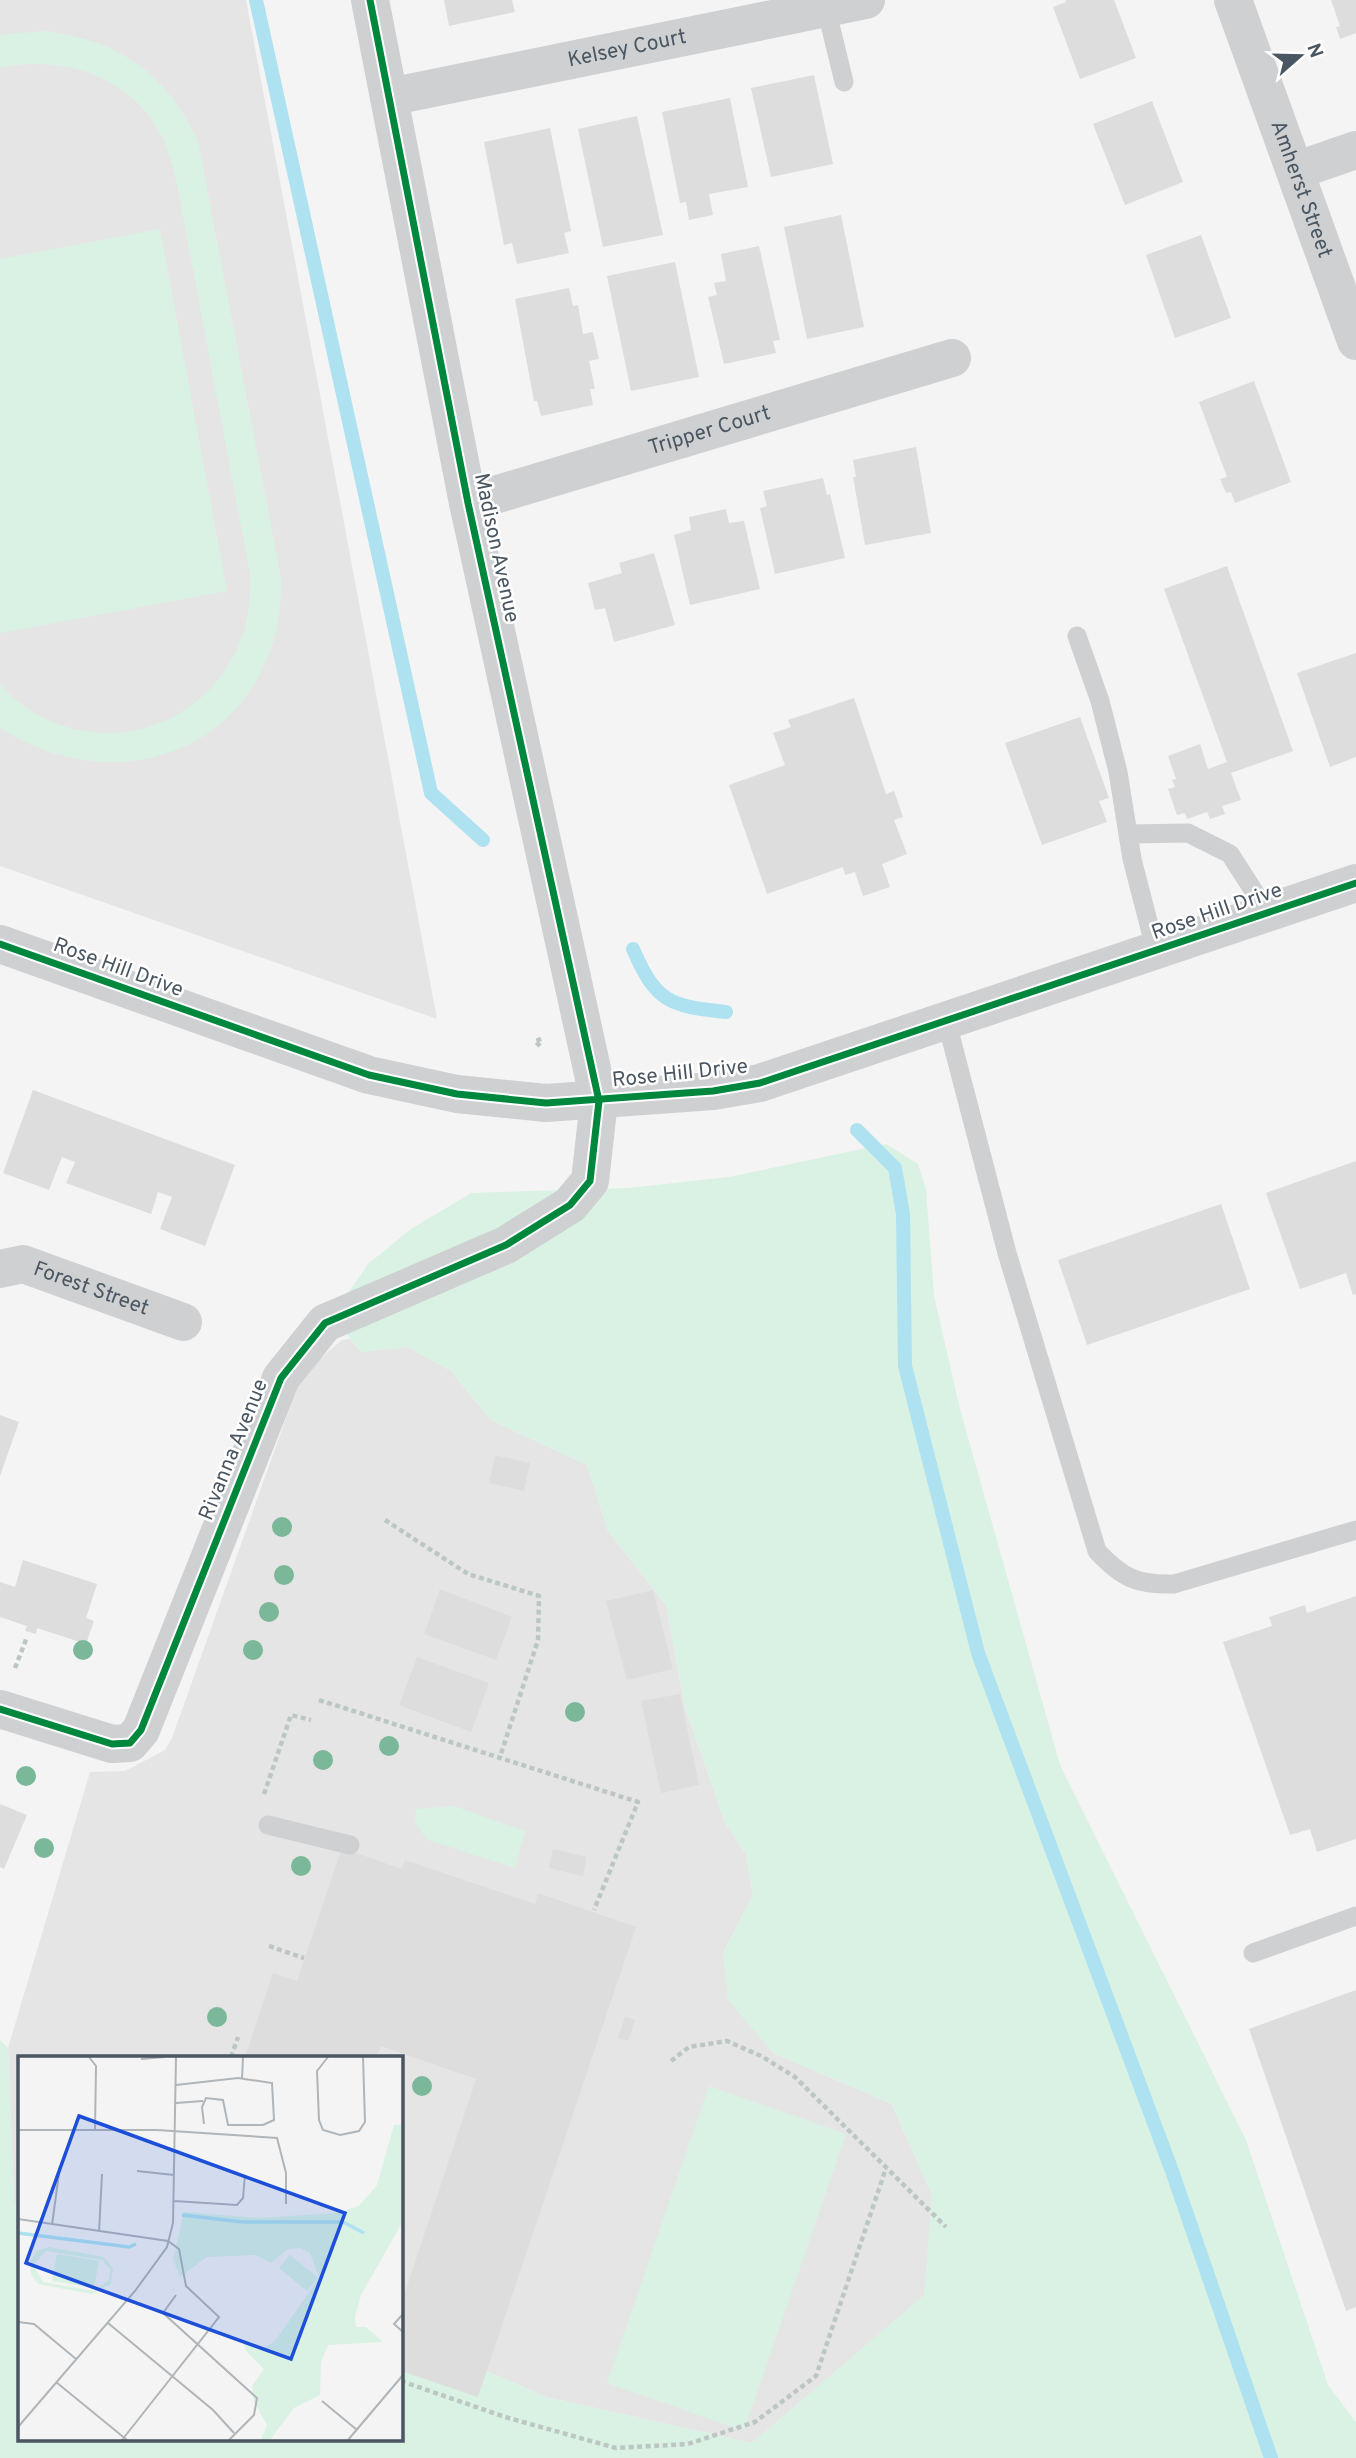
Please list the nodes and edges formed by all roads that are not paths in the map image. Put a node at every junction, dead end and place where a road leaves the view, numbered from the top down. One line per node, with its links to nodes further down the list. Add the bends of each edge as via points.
1 (370, 0): 6 (street, Madison Avenue)
2 (866, 0): 4 (street, Kelsey Court)
3 (1233, 0): 8 (street, Amherst Street)
4 (826, 8): 5 (lane); 6 (street, Kelsey Court)
5 (844, 82)
6 (389, 97): 11 (street, Madison Avenue)
7 (1356, 150): 8 (street)
8 (1295, 171): 9 (street, Amherst Street)
9 (1356, 341)
10 (953, 358): 11 (street, Tripper Court)
11 (468, 503): 19 (street, Madison Avenue)
12 (1077, 636): 13 (lane, via 1100,701)
13 (1129, 834): 15 (lane, via 1188,833 1230,854); 17 (lane)
14 (1356, 883): 15 (street, Rose Hill Drive)
15 (1268, 913): 17 (street, Rose Hill Drive)
16 (0, 944): 19 (street, Rose Hill Drive, via 369,1075 457,1094 546,1103)
17 (1156, 951): 18 (street, Rose Hill Drive)
18 (947, 1023): 19 (street, Rose Hill Drive, via 760,1083); 22 (lane, via 1007,1254 1097,1551 1116,1572 1146,1584 1174,1584)
19 (599, 1101): 23 (street, Rivanna Avenue, via 590,1181 570,1205 506,1245 326,1322 282,1378 141,1730 130,1743 112,1744)
20 (0, 1269): 21 (street, Forest Street, via 23,1264)
21 (183, 1322)
22 (1356, 1530)
23 (0, 1709)
24 (268, 1825): 25 (lane)
25 (350, 1845)
26 (1356, 1916): 27 (lane)
27 (1253, 1952)

